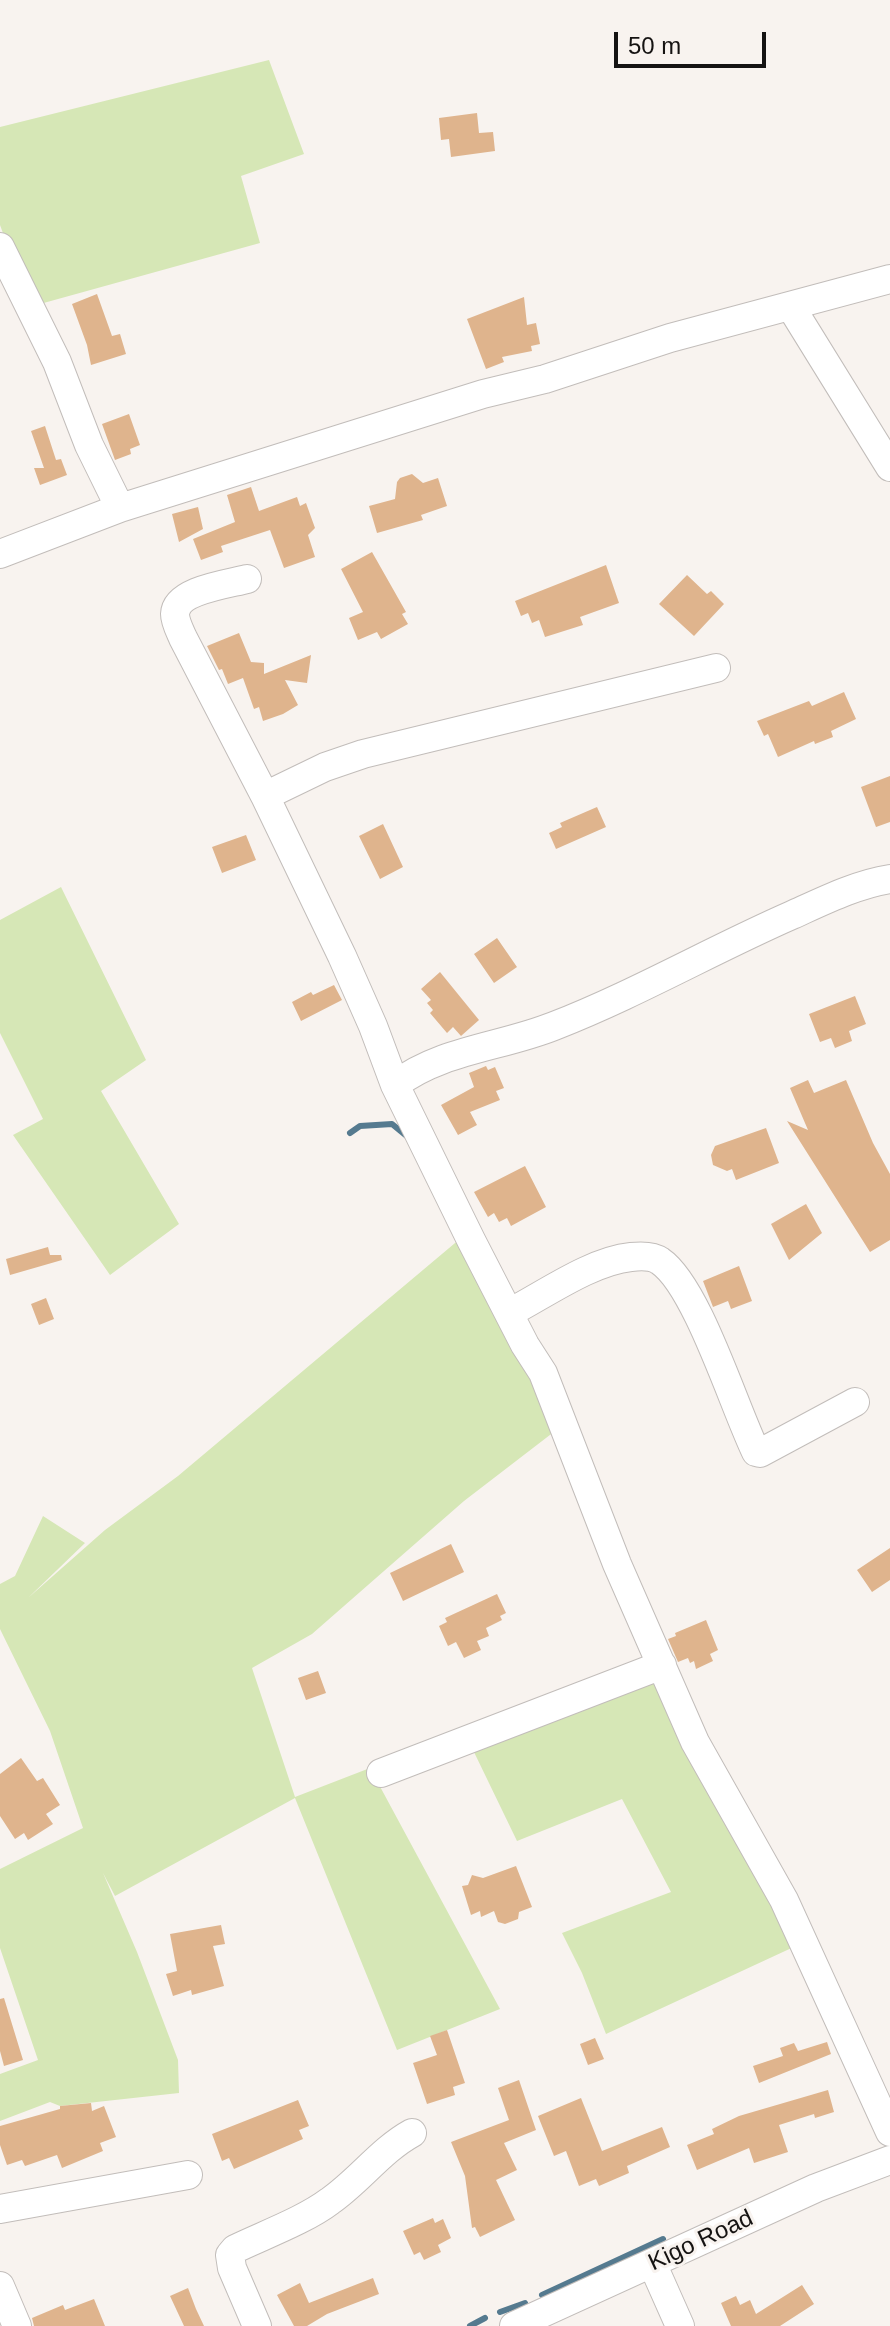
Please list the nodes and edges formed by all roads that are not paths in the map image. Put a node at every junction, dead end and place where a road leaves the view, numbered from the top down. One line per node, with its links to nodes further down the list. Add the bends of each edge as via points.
1 (0, 247): 5 (street)
2 (890, 279): 3 (street)
3 (791, 307): 4 (street); 5 (street, via 483,394)
4 (890, 467)
5 (120, 508): 6 (street)
6 (0, 554)
7 (247, 579): 9 (street, via 185,597 175,617)
8 (716, 668): 9 (street, via 363,754)
9 (265, 796): 11 (street, via 342,956)
10 (890, 879): 11 (street, via 754,931 552,1027 423,1066)
11 (395, 1085): 12 (street)
12 (509, 1313): 13 (street, via 593,1268 626,1257 658,1259 691,1300 756,1452); 14 (street, via 543,1373)
13 (855, 1402)
14 (662, 1665): 15 (street); 16 (street, via 695,1742 784,1900)
15 (381, 1773)
16 (890, 2132)
17 (412, 2133): 24 (street, via 392,2144 329,2203 230,2255)
18 (890, 2160): 21 (street, Kigo Road)
19 (188, 2175): 20 (street)
20 (0, 2209)
21 (652, 2263): 25 (street, Kigo Road); 26 (street)
22 (0, 2286): 23 (street)
23 (17, 2326)
24 (257, 2326)
25 (514, 2326)
26 (680, 2326)

